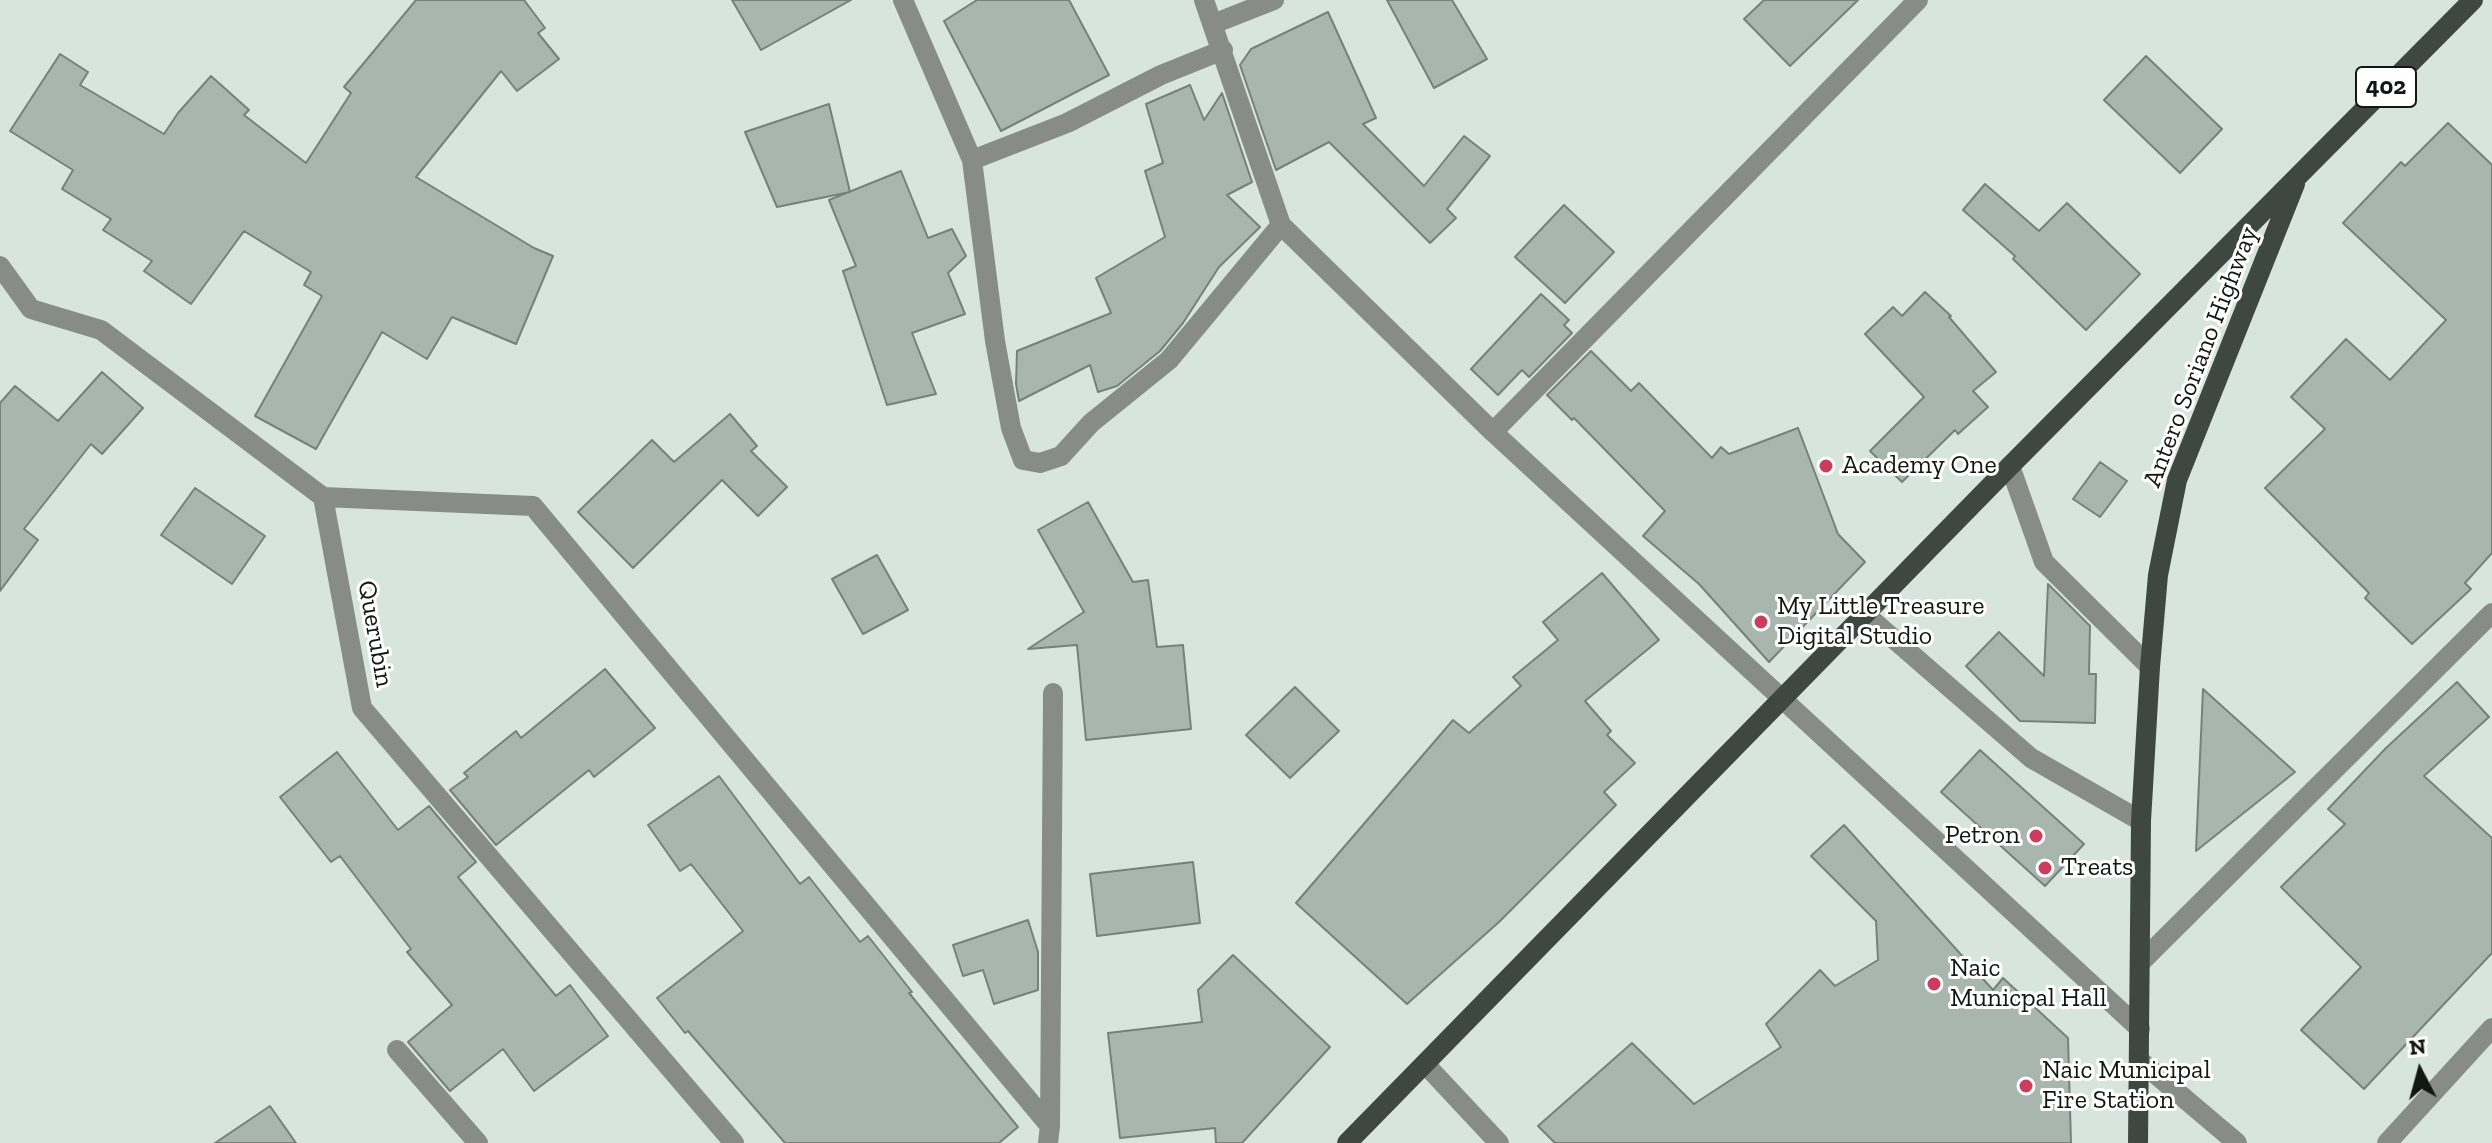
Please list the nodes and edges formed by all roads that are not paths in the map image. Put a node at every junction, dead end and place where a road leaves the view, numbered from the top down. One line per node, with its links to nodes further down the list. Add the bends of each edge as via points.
1 (903, 0): 8 (street)
2 (1204, 0): 6 (street)
3 (1274, 0): 6 (street)
4 (1918, 0): 12 (street)
5 (2473, 0): 9 (main road, Antero Soriano Highway / 402)
6 (1213, 24): 7 (street)
7 (1223, 50): 8 (street, via 1067,123); 10 (street)
8 (972, 160): 10 (street, via 1011,428 1023,460 1031,462 1061,456 1091,423 1169,360)
9 (2299, 174): 13 (main road, 402); 17 (main road, Antero Soriano Highway, via 2177,480 2158,575)
10 (1281, 225): 12 (street)
11 (0, 266): 14 (street, via 31,309 101,330)
12 (1493, 432): 19 (street)
13 (2010, 466): 16 (main road, 402); 17 (street, via 2044,562)
14 (323, 497): 27 (street, via 533,506); 29 (street, Querubin, via 362,708)
15 (2492, 613): 21 (street)
16 (1865, 614): 19 (main road, 402); 20 (street, via 2031,758)
17 (2150, 667): 20 (main road, Antero Soriano Highway)
18 (1053, 693): 27 (street)
19 (1782, 700): 23 (street); 26 (main road, 402)
20 (2141, 821): 21 (main road, Antero Soriano Highway)
21 (2141, 962): 23 (main road, Antero Soriano Highway)
22 (2492, 1028): 34 (street)
23 (2140, 1029): 25 (main road, Antero Soriano Highway)
24 (397, 1050): 28 (street)
25 (2139, 1060): 32 (main road, Antero Soriano Highway); 33 (street)
26 (1426, 1065): 30 (main road, 402); 31 (street)
27 (1049, 1134)
28 (478, 1143)
29 (734, 1143)
30 (1347, 1143)
31 (1499, 1143)
32 (2138, 1143)
33 (2237, 1143)
34 (2387, 1143)

